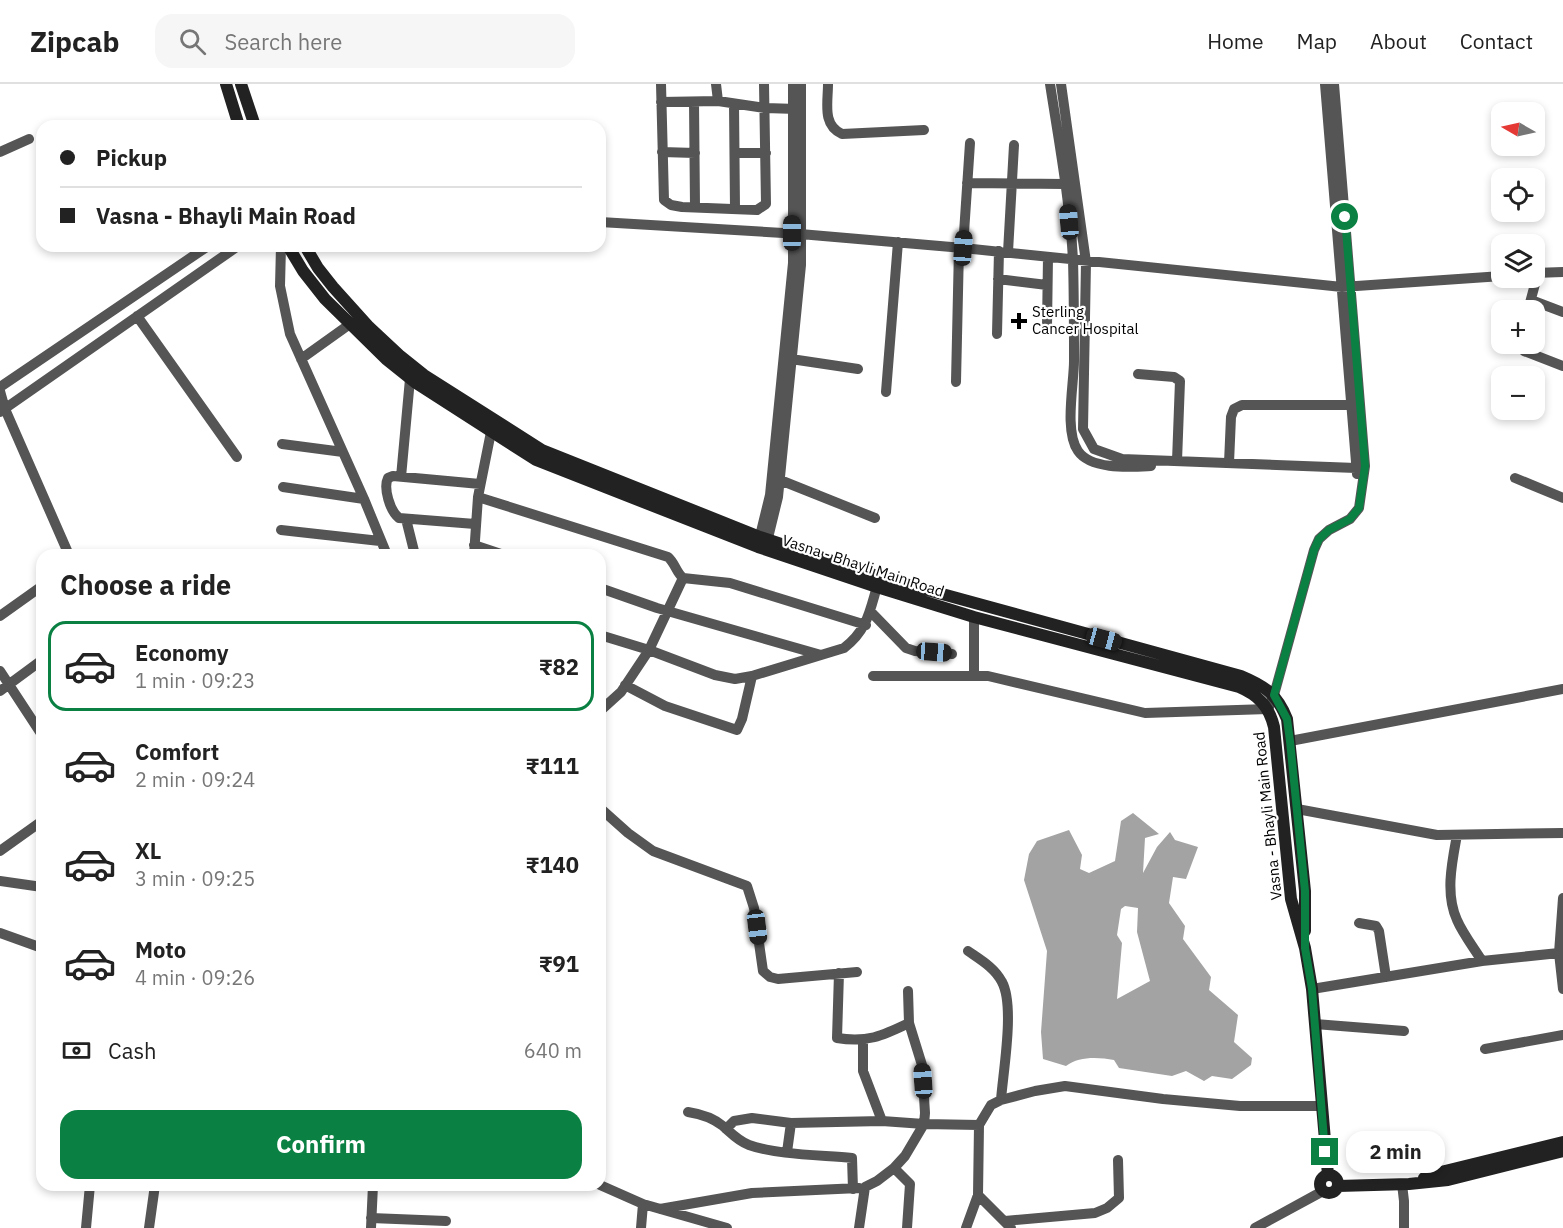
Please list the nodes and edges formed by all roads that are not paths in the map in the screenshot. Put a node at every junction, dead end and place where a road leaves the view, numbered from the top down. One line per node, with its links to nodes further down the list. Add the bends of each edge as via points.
1 (226, 84): 19 (main road)
2 (241, 84): 20 (main road)
3 (661, 84): 14 (street)
4 (716, 84): 13 (street)
5 (764, 84): 17 (street)
6 (793, 84): 18 (street)
7 (801, 84): 18 (street)
8 (828, 84): 21 (street, via 828,123 842,134)
9 (1050, 84): 32 (street)
10 (1061, 84): 47 (street)
11 (1325, 84): 53 (street)
12 (1334, 84): 53 (street)
13 (718, 101): 15 (street); 16 (street)
14 (661, 102): 15 (street); 26 (street)
15 (694, 102): 27 (street)
16 (734, 104): 17 (street); 28 (street)
17 (765, 108): 18 (street); 29 (street)
18 (797, 109): 36 (street)
19 (237, 120)
20 (253, 120)
21 (924, 130)
22 (29, 139): 25 (street)
23 (970, 143): 30 (street)
24 (1014, 145): 31 (street)
25 (0, 152)
26 (662, 152): 27 (street); 33 (street, via 664,200 671,205)
27 (695, 153): 33 (street)
28 (735, 153): 29 (street); 34 (street)
29 (766, 153): 34 (street, via 766,204 758,210)
30 (967, 183): 31 (street); 38 (street)
31 (1011, 183): 32 (street); 44 (street)
32 (1065, 184): 46 (street)
33 (695, 207): 34 (street)
34 (735, 209)
35 (606, 222): 36 (street)
36 (796, 233): 37 (street); 62 (street, via 801,265); 94 (street)
37 (898, 242): 38 (street); 69 (street)
38 (961, 248): 44 (street); 67 (street)
39 (199, 252): 68 (street)
40 (229, 252): 56 (street)
41 (280, 252): 61 (street, via 284,310)
42 (292, 252): 57 (main road, Vasna - Bhayli Main Road, via 303,271)
43 (309, 252): 94 (main road, Vasna - Bhayli Main Road, via 333,287 399,355 496,422 542,450)
44 (1003, 252): 45 (street); 51 (street)
45 (1048, 257): 46 (street); 52 (street)
46 (1072, 260): 47 (street); 78 (street, via 1071,421 1078,452 1088,460 1126,467)
47 (1086, 262): 53 (street); 76 (street, via 1083,429 1087,440 1094,449 1122,459)
48 (1563, 272): 49 (street)
49 (1545, 273)
50 (1491, 277): 53 (street)
51 (998, 279): 52 (street); 59 (street)
52 (1047, 285): 58 (street)
53 (1347, 287): 70 (street); 85 (street, via 1365,466)
54 (1545, 308): 55 (street)
55 (1563, 312)
56 (137, 316): 71 (street); 75 (street)
57 (350, 324): 61 (street); 66 (main road, Vasna - Bhayli Main Road)
58 (1047, 326)
59 (997, 334)
60 (1532, 354): 63 (street)
61 (301, 359): 74 (street)
62 (791, 360): 64 (street); 82 (street)
63 (1563, 366)
64 (858, 369)
65 (1137, 374): 76 (street, via 1174,376 1180,381)
66 (410, 378): 72 (main road, Vasna - Bhayli Main Road); 80 (street)
67 (956, 382)
68 (0, 389): 71 (street)
69 (886, 392)
70 (1351, 405): 77 (street, via 1242,405 1234,409 1231,417); 79 (street)
71 (2, 410): 95 (street)
72 (491, 432): 83 (street); 94 (main road, Vasna - Bhayli Main Road, via 537,460)
73 (282, 444): 74 (street)
74 (343, 452): 88 (street)
75 (237, 457)
76 (1177, 461): 77 (street)
77 (1229, 463): 78 (street)
78 (1253, 464): 79 (street)
79 (1356, 468): 85 (street)
80 (401, 477): 83 (street); 90 (street, via 388,478 385,485 394,513)
81 (1515, 478): 87 (street)
82 (780, 480): 89 (street); 94 (street)
83 (480, 484): 86 (street)
84 (283, 487): 88 (street)
85 (1361, 491): 120 (street, via 1359,508 1350,519 1319,539 1314,550)
86 (478, 496): 91 (street); 99 (street, via 668,557)
87 (1563, 498)
88 (364, 499): 93 (street)
89 (875, 518)
90 (406, 519): 91 (street); 97 (street)
91 (475, 524): 98 (street)
92 (281, 530): 93 (street)
93 (380, 541): 96 (street)
94 (763, 543): 100 (main road, Vasna - Bhayli Main Road)
95 (66, 549)
96 (384, 549)
97 (414, 549)
98 (474, 549)
99 (683, 578): 103 (street); 107 (street, via 730,583)
100 (879, 582): 104 (street); 106 (main road, Vasna - Bhayli Main Road); 120 (main road, Vasna - Bhayli Main Road, via 1241,676 1260,683)
101 (36, 590): 105 (street)
102 (606, 590): 103 (street)
103 (669, 611): 109 (street); 111 (street)
104 (870, 611): 107 (street); 110 (street, via 906,648)
105 (0, 616)
106 (974, 617): 114 (street); 122 (main road, Vasna - Bhayli Main Road, via 1239,687 1254,693)
107 (866, 626): 111 (street, via 844,648)
108 (606, 637): 109 (street)
109 (650, 650): 115 (street, via 715,675 735,679); 117 (street)
110 (952, 654)
111 (821, 655): 115 (street)
112 (36, 664): 118 (street)
113 (0, 671): 118 (street)
114 (974, 675): 116 (street); 122 (street, via 1145,713)
115 (752, 676): 117 (street, via 737,730 665,706)
116 (873, 676)
117 (625, 685): 121 (street)
118 (4, 688): 123 (street)
119 (1563, 690): 124 (street)
120 (1274, 695): 122 (street); 124 (main road, Vasna - Bhayli Main Road, via 1287,719)
121 (606, 706)
122 (1268, 709): 137 (main road, Vasna - Bhayli Main Road, via 1274,727 1291,899)
123 (36, 728)
124 (1290, 741): 125 (main road, Vasna - Bhayli Main Road)
125 (1297, 809): 129 (street, via 1437,835); 137 (main road, Vasna - Bhayli Main Road, via 1305,891)
126 (606, 813): 142 (street, via 653,851 747,886 763,971 770,977)
127 (36, 825): 130 (street)
128 (1563, 833): 129 (street)
129 (1456, 835): 140 (street, via 1451,901 1457,920)
130 (0, 851)
131 (0, 881): 132 (street)
132 (36, 886)
133 (1563, 898): 139 (street)
134 (1359, 923): 143 (street, via 1376,926)
135 (0, 933): 136 (street)
136 (36, 946)
137 (1305, 948): 145 (main road, Vasna - Bhayli Main Road)
138 (968, 951): 153 (street, via 993,968 1007,992)
139 (1561, 952): 140 (street); 144 (street)
140 (1482, 961): 143 (street)
141 (857, 972): 142 (street)
142 (839, 973): 151 (street, via 837,1038)
143 (1386, 976): 145 (street)
144 (1563, 988)
145 (1312, 989): 148 (main road, Vasna - Bhayli Main Road)
146 (908, 991): 147 (street)
147 (909, 1023): 151 (street, via 880,1037); 158 (street, via 922,1065)
148 (1315, 1024): 149 (street); 154 (main road, Vasna - Bhayli Main Road)
149 (1404, 1031)
150 (1563, 1035): 152 (street)
151 (863, 1040): 156 (street, via 863,1071)
152 (1485, 1049)
153 (1001, 1100): 154 (street, via 1065,1086 1240,1106); 159 (street, via 991,1105)
154 (1321, 1106): 166 (main road, Vasna - Bhayli Main Road)
155 (688, 1112): 160 (street, via 703,1114)
156 (882, 1121): 157 (street); 158 (street)
157 (791, 1123): 160 (street, via 752,1118 734,1121); 163 (street)
158 (924, 1124): 159 (street); 165 (street)
159 (979, 1125): 175 (street)
160 (726, 1129): 163 (street, via 752,1146)
161 (1563, 1142): 167 (main road)
162 (1563, 1151): 167 (main road, via 1448,1180)
163 (787, 1152): 170 (street, via 852,1158)
164 (1118, 1160): 181 (street, via 1119,1198 1107,1208)
165 (894, 1168): 170 (street); 187 (street, via 910,1184)
166 (1328, 1175): 168 (main road, via 1336,1178); 174 (main road, via 1320,1183)
167 (1405, 1184): 168 (main road); 190 (street)
168 (1338, 1186): 174 (main road, via 1332,1193)
169 (606, 1188): 176 (street)
170 (859, 1188): 177 (street, via 752,1193); 186 (street)
171 (89, 1191): 182 (street)
172 (154, 1191): 183 (street)
173 (373, 1191): 179 (street)
174 (1323, 1191): 180 (street)
175 (978, 1195): 181 (street); 188 (street)
176 (644, 1204): 177 (street); 184 (street)
177 (660, 1209): 185 (street)
178 (447, 1221): 179 (street)
179 (371, 1223)
180 (1270, 1225): 189 (street)
181 (1009, 1226)
182 (86, 1228)
183 (149, 1228)
184 (641, 1228)
185 (727, 1228)
186 (859, 1228)
187 (906, 1228)
188 (966, 1228)
189 (1255, 1228)
190 (1404, 1228)

